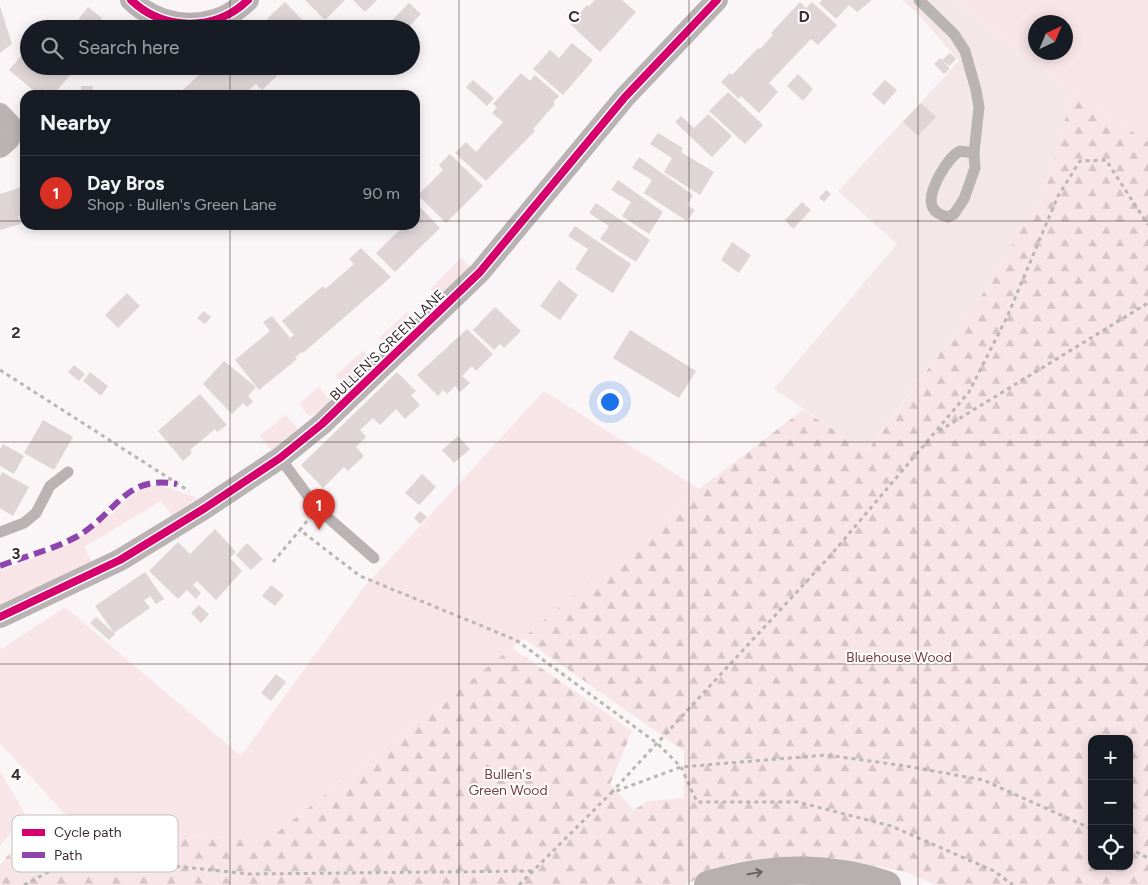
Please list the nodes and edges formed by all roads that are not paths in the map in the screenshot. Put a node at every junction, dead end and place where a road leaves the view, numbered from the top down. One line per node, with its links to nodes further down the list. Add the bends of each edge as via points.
1 (131, 0): 5 (street)
2 (248, 0): 6 (street, via 238,10)
3 (717, 0): 10 (street, BULLEN'S GREEN LANE, via 624,97 480,272 361,388)
4 (919, 0): 9 (lane, via 954,34 965,50 979,107)
5 (164, 20)
6 (216, 20)
7 (0, 114): 8 (street, via 13,128 9,140)
8 (0, 147)
9 (974, 154): 9 (lane, via 975,168 964,199 954,214 948,217 938,214 932,208 933,190 948,160 960,151)
10 (280, 458): 13 (lane, via 317,508); 14 (street, BULLEN'S GREEN LANE, via 120,560)
11 (68, 472): 12 (lane, via 50,486 36,513 24,523)
12 (0, 532)
13 (374, 558)
14 (0, 617)
15 (708, 885): 16 (highway, one-way to 16, via 738,876 803,870 833,872)
16 (888, 885)

